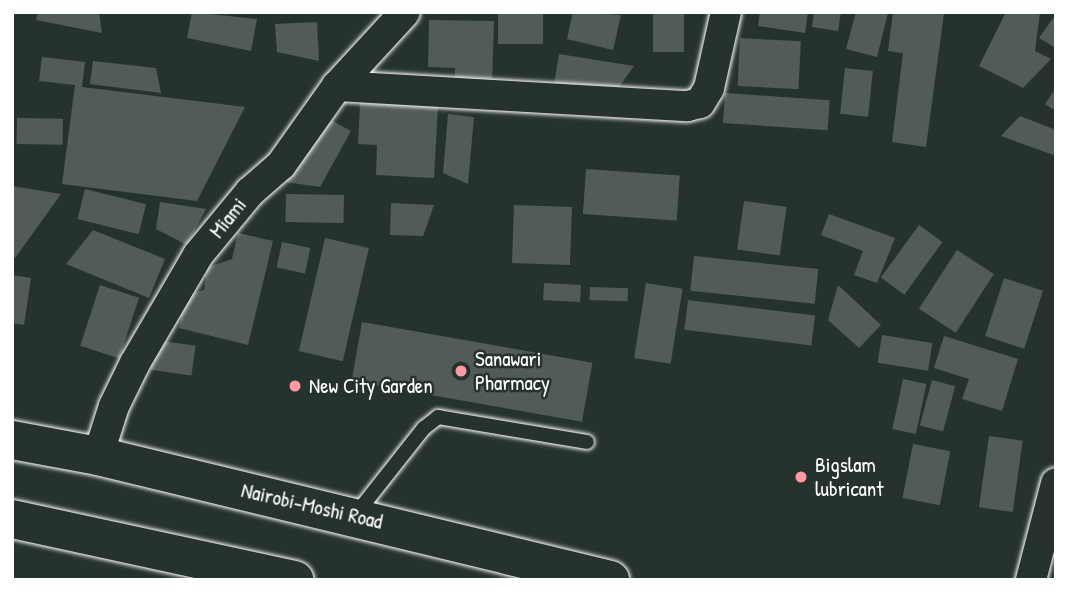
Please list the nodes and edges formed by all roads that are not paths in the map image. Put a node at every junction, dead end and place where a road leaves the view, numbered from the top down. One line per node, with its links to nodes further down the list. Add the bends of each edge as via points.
1 (405, 12): 3 (street, Miami)
2 (726, 12): 3 (street, via 709,88 700,103 687,106)
3 (337, 86): 6 (street, Miami, via 281,165 250,192 198,255 135,363 114,406)
4 (12, 440): 6 (highway, Nairobi-Moshi Road)
5 (587, 442): 8 (lane, via 438,417)
6 (99, 456): 8 (highway, Nairobi-Moshi Road)
7 (1056, 483): 12 (street)
8 (355, 516): 11 (highway, Nairobi-Moshi Road)
9 (12, 520): 10 (highway)
10 (294, 580)
11 (610, 580)
12 (1031, 580)

